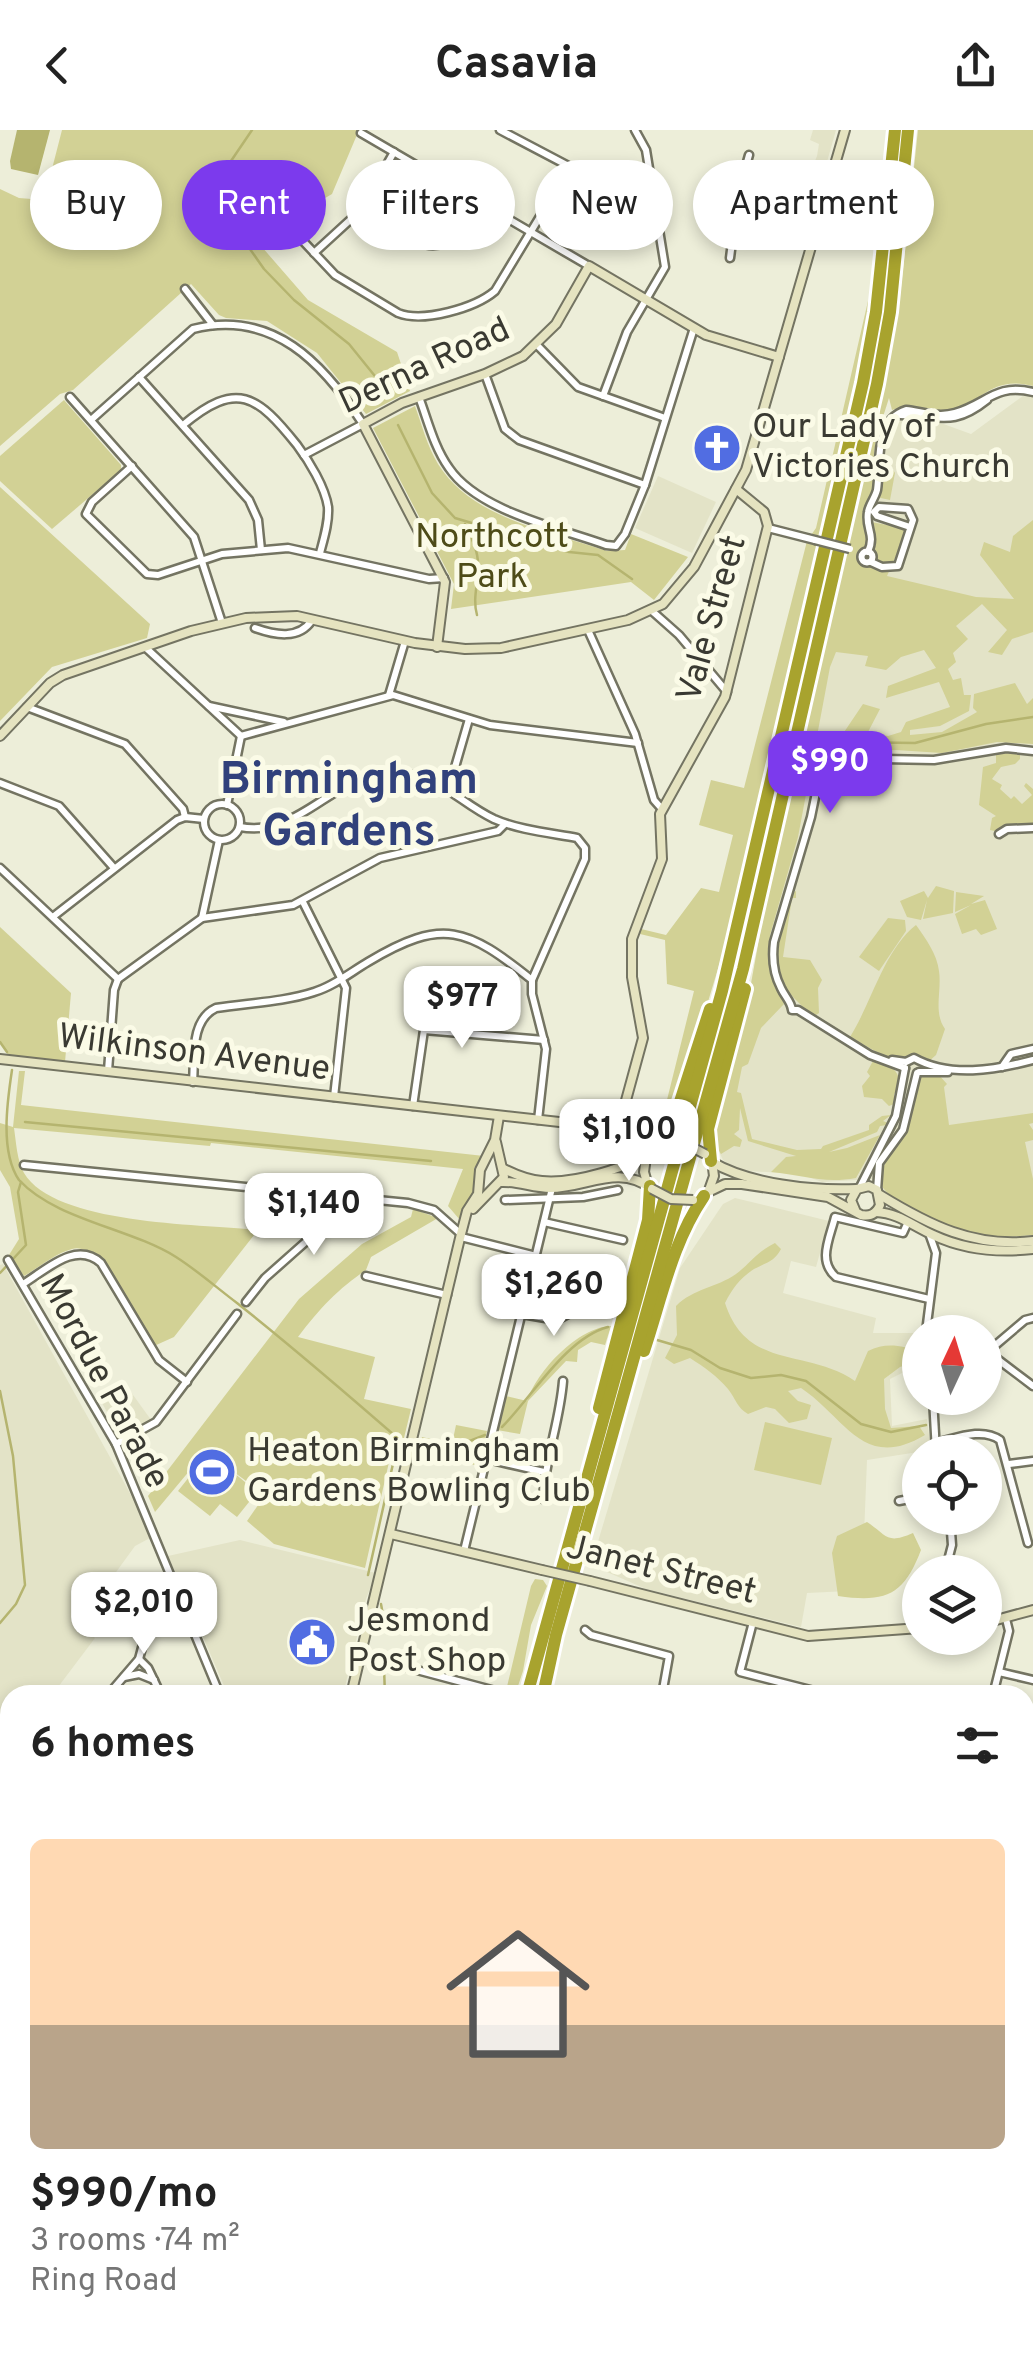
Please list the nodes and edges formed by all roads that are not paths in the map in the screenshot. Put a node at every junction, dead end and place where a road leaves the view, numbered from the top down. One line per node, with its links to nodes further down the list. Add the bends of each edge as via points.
1 (500, 130): 11 (street)
2 (635, 130): 12 (street)
3 (845, 130): 14 (main road)
4 (895, 130): 87 (highway, via 863,383)
5 (908, 130): 84 (highway, via 877,384)
6 (361, 133): 7 (street)
7 (394, 152): 9 (street); 10 (street)
8 (749, 155): 13 (street)
9 (389, 160)
10 (407, 160)
11 (557, 160)
12 (648, 160)
13 (748, 160)
14 (836, 160)
15 (346, 223): 23 (street)
16 (515, 224): 18 (street)
17 (535, 227): 18 (street)
18 (531, 234): 23 (street, via 488,298 420,318 398,313 345,282); 25 (street)
19 (311, 250): 23 (street)
20 (663, 250): 27 (street, via 666,266)
21 (731, 250): 24 (street)
22 (810, 250): 31 (main road)
23 (314, 253)
24 (730, 258)
25 (589, 266): 27 (main road); 30 (main road, Derna Road)
26 (185, 289): 28 (street)
27 (647, 300): 29 (main road); 36 (street)
28 (214, 326): 33 (street, via 193,328); 40 (street, via 275,334 315,362)
29 (694, 328): 31 (main road); 38 (street)
30 (537, 344): 32 (main road, Derna Road); 36 (street, via 578,388)
31 (779, 356): 45 (main road)
32 (485, 374): 35 (main road, Derna Road); 44 (street, via 505,429 519,440)
33 (139, 377): 39 (street); 41 (street)
34 (1033, 392): 50 (street, via 995,393 932,418 906,410 896,414 879,449 877,491 867,514 873,540)
35 (419, 396): 40 (main road, Derna Road); 44 (street, via 452,472 492,504 616,546)
36 (603, 396): 38 (street)
37 (70, 397): 39 (street)
38 (665, 418): 44 (street)
39 (91, 420): 43 (street)
40 (364, 424): 42 (street, Derna Road); 52 (main road)
41 (184, 426): 42 (street, via 216,402 250,400 272,414); 48 (street, via 254,508)
42 (304, 454): 49 (street, via 328,508)
43 (132, 466): 51 (street, via 187,527); 51 (street, via 86,509 89,519 147,574)
44 (645, 485)
45 (736, 489): 47 (main road, Vale Street, via 764,512); 53 (main road, via 694,567)
46 (910, 527): 46 (street, via 908,509 874,512 877,516); 50 (street, via 898,566 882,567)
47 (768, 528): 50 (street, bridge); 61 (main road, Vale Street)
48 (261, 550): 49 (street); 51 (street)
49 (320, 553): 52 (street)
50 (866, 553)
51 (202, 561): 55 (street)
52 (444, 578): 59 (main road)
53 (652, 611): 57 (main road); 61 (street)
54 (312, 620): 55 (main road, via 286,615); 56 (street, via 290,634); 58 (main road)
55 (222, 623): 60 (main road)
56 (254, 628)
57 (588, 630): 59 (main road, via 501,648); 69 (street)
58 (406, 641): 59 (main road); 62 (street)
59 (437, 646)
60 (145, 647): 63 (main road, via 56,678); 64 (street)
61 (727, 692): 74 (main road, Vale Street)
62 (389, 695): 65 (street); 66 (street)
63 (27, 706): 67 (main road); 75 (street, via 125,744)
64 (208, 706): 66 (street); 68 (street)
65 (469, 719): 69 (street); 72 (street)
66 (287, 722): 68 (street)
67 (0, 736)
68 (241, 736): 73 (street)
69 (638, 743): 74 (street)
70 (1033, 751): 95 (street, via 824,762 773,961 795,1006)
71 (0, 784): 83 (street, via 59,806)
72 (449, 788): 77 (street); 78 (street, via 387,772 363,778 276,828)
73 (227, 805): 76 (street, via 214,806); 78 (street, via 239,815)
74 (662, 809): 109 (main road, Vale Street, via 662,859 632,939 642,1038)
75 (184, 817): 76 (street); 83 (street)
76 (204, 818): 81 (street, via 206,830)
77 (506, 824): 85 (street, via 380,858); 91 (street, via 577,838 585,848)
78 (240, 827): 81 (street)
79 (1033, 828): 80 (street)
80 (999, 834)
81 (219, 840): 88 (street)
82 (0, 868): 86 (street)
83 (114, 868): 86 (street)
84 (764, 871): 112 (highway, via 743,1000 707,1134); 157 (highway)
85 (303, 902): 88 (street); 89 (street)
86 (54, 916): 90 (street)
87 (741, 917): 111 (highway, via 676,1114); 162 (highway)
88 (202, 918): 90 (street)
89 (342, 978): 91 (street, via 409,940 460,934); 103 (street, via 314,992 207,1012 198,1024); 105 (street)
90 (118, 979): 101 (street)
91 (532, 980): 92 (street)
92 (544, 1040): 106 (street, via 424,1030); 108 (street)
93 (1033, 1050): 100 (street, via 1011,1054)
94 (0, 1059): 101 (main road, Wilkinson Avenue)
95 (881, 1059): 98 (street); 99 (street)
96 (1033, 1061): 100 (street); 102 (street, via 989,1074)
97 (919, 1062): 99 (street, via 913,1058); 100 (street); 102 (street)
98 (891, 1063): 99 (street); 104 (street)
99 (906, 1066): 102 (street); 104 (street)
100 (1002, 1068)
101 (108, 1071): 103 (main road, Wilkinson Avenue)
102 (918, 1072): 122 (street, via 903,1130 878,1163)
103 (193, 1082): 105 (main road, Wilkinson Avenue)
104 (904, 1088): 120 (street, via 894,1123)
105 (334, 1097): 106 (main road, Wilkinson Avenue)
106 (412, 1106): 107 (main road, Wilkinson Avenue)
107 (499, 1116): 108 (main road, Wilkinson Avenue); 110 (main road)
108 (538, 1120): 109 (main road, Wilkinson Avenue)
109 (619, 1126)
110 (495, 1140): 113 (main road); 115 (main road)
111 (655, 1149): 112 (main road, bridge, via 690,1145); 115 (main road, via 632,1164 559,1181); 118 (main road, via 643,1168)
112 (710, 1159): 120 (main road, via 744,1177); 124 (main road, via 714,1176)
113 (485, 1162): 115 (main road); 116 (main road)
114 (24, 1165): 123 (street)
115 (503, 1167): 117 (main road)
116 (481, 1179): 117 (main road); 129 (main road)
117 (498, 1183): 119 (main road); 129 (main road)
118 (650, 1187): 119 (main road, via 617,1175); 124 (main road, bridge, via 671,1199); 162 (highway, via 648,1220 609,1361)
119 (552, 1188): 126 (street)
120 (858, 1188): 122 (main road); 127 (main road, via 851,1200)
121 (618, 1190): 126 (street)
122 (878, 1192): 128 (main road); 136 (main road, via 926,1223 966,1238)
123 (338, 1196): 133 (street, via 422,1206); 144 (street, via 336,1214)
124 (701, 1196): 127 (main road, via 742,1184 824,1196); 157 (highway, via 675,1247)
125 (505, 1200): 126 (street)
126 (550, 1200): 130 (street)
127 (856, 1212): 128 (main road)
128 (876, 1212): 131 (main road)
129 (465, 1220): 133 (main road)
130 (544, 1222): 134 (street); 138 (street)
131 (908, 1222): 132 (main road); 143 (street, via 902,1233 835,1218 824,1261 836,1276)
132 (929, 1234): 135 (main road); 137 (street)
133 (461, 1236): 138 (street); 142 (main road)
134 (623, 1240)
135 (956, 1244): 136 (main road, via 1002,1251); 137 (street)
136 (1033, 1245)
137 (936, 1253): 143 (street)
138 (536, 1256): 147 (street)
139 (8, 1260): 141 (street, Mordue Parade)
140 (366, 1276): 142 (street)
141 (23, 1284): 153 (street, via 74,1254 97,1258 159,1360); 155 (street, Mordue Parade)
142 (447, 1295): 166 (main road)
143 (929, 1299): 148 (street)
144 (246, 1302)
145 (572, 1312): 147 (street, via 557,1320)
146 (238, 1314): 153 (street)
147 (522, 1314): 158 (street)
148 (928, 1315)
149 (1033, 1318): 150 (street)
150 (1002, 1339)
151 (1002, 1364): 154 (street)
152 (563, 1380): 161 (street)
153 (187, 1382): 155 (street, via 156,1422)
154 (1033, 1386)
155 (116, 1444): 169 (street, Mordue Parade)
156 (1002, 1445): 160 (street)
157 (607, 1452): 188 (highway)
158 (487, 1459): 161 (street); 168 (street)
159 (1033, 1461): 160 (street)
160 (1009, 1464): 167 (street)
161 (544, 1472): 163 (street)
162 (584, 1491): 187 (highway)
163 (543, 1499)
164 (899, 1501): 165 (street)
165 (902, 1501)
166 (391, 1534): 168 (main road, Janet Street); 176 (main road)
167 (1028, 1543)
168 (464, 1552): 173 (main road, Janet Street, bridge)
169 (176, 1587): 177 (street, via 155,1600); 184 (street, Mordue Parade)
170 (1033, 1610): 171 (main road)
171 (1006, 1619): 172 (main road); 178 (street)
172 (1002, 1620)
173 (752, 1622): 174 (main road, Janet Street, via 818,1636); 190 (street, via 740,1672)
174 (902, 1629)
175 (585, 1630): 189 (street, via 670,1656)
176 (360, 1655): 185 (main road); 186 (street)
177 (139, 1659): 179 (street); 181 (street)
178 (999, 1672): 180 (street); 191 (street)
179 (122, 1678): 181 (street, via 139,1674); 182 (street)
180 (1033, 1680)
181 (156, 1682): 183 (street)
182 (116, 1685)
183 (157, 1685)
184 (216, 1685)
185 (353, 1685)
186 (473, 1685)
187 (530, 1685)
188 (545, 1685)
189 (664, 1685)
190 (791, 1685)
191 (996, 1685)

